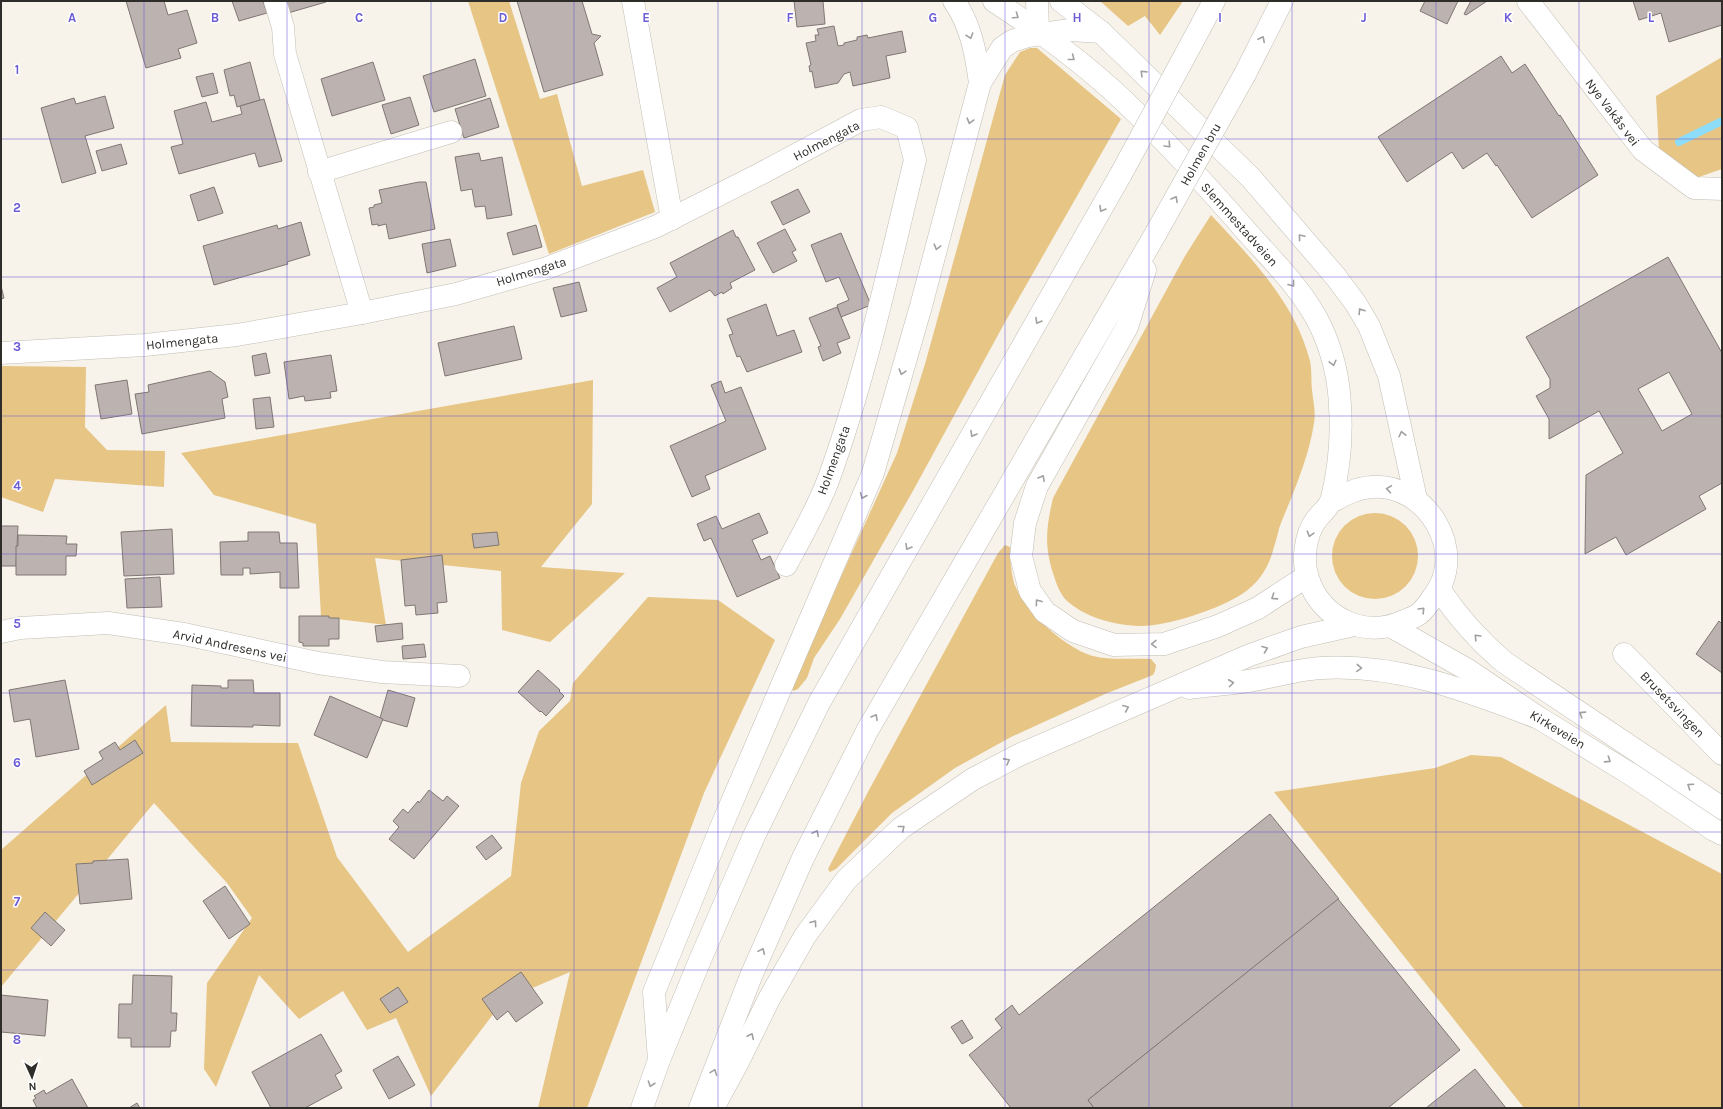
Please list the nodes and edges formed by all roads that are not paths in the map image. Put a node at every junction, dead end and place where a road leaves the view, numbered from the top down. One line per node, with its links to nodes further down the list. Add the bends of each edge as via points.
1 (275, 1): 14 (main road, via 283,27 285,54)
2 (633, 1): 16 (main road)
3 (954, 1): 12 (main road, one-way to 12, via 962,14 975,51)
4 (994, 1): 11 (main road, Slemmestadveien, one-way to 11)
5 (1037, 1): 11 (main road)
6 (1061, 1): 10 (main road)
7 (1214, 1): 35 (main road, one-way to 35, bridge, via 1121,174 819,703 754,836)
8 (1282, 1): 17 (main road, Holmen bru, one-way to 8, bridge, via 1245,74)
9 (1528, 1): 15 (main road, Nye Vakås vei, via 1643,150 1694,188)
10 (1101, 32): 11 (main road, via 1070,30); 20 (main road, one-way to 10, via 1389,376 1369,326 1356,304 1251,178)
11 (1040, 33): 12 (main road, via 1012,41 1002,48); 21 (main road, Slemmestadveien, one-way to 21, via 1121,98 1164,141 1279,268 1320,326 1333,362 1340,403 1338,465)
12 (980, 83): 35 (main road, one-way to 35, via 921,306 873,473 722,824 654,992)
13 (451, 132): 14 (main road)
14 (319, 172): 18 (main road)
15 (1722, 189)
16 (672, 219): 18 (main road, Holmengata, via 547,268 456,294); 22 (main road, Holmengata, via 862,120 881,117 906,128 915,160 867,358 828,480)
17 (1156, 233): 23 (main road, one-way to 17, via 1258,608 1218,626 1164,644 1114,645 1074,631 1046,612 1030,591 1021,556 1025,523 1037,486 1127,328); 37 (main road, one-way to 17, via 751,976 803,858 867,731)
18 (362, 313): 19 (main road, Holmengata, via 237,335 145,345)
19 (1, 353)
20 (1416, 499): 21 (main road, one-way to 21, via 1395,490 1373,487 1351,491); 24 (main road, via 1434,517 1445,540 1447,565)
21 (1331, 502): 23 (main road, one-way to 23, via 1311,530 1305,549)
22 (786, 565)
23 (1307, 576): 25 (main road, via 1317,598 1333,614)
24 (1440, 589): 26 (main road, one-way to 24, via 1420,614); 33 (main road, Kirkeveien, one-way to 24, via 1504,662 1470,631)
25 (1354, 626): 26 (main road, via 1373,629); 30 (main road, one-way to 25, via 1275,645 1317,632)
26 (1392, 627): 31 (main road, Kirkeveien, via 1468,670)
27 (1, 632): 29 (main road, Arvid Andresens vei, via 20,628 108,623 184,634 318,663 382,672)
28 (1624, 654): 32 (main road, Brusetsvingen)
29 (459, 676)
30 (1164, 692): 31 (main road, one-way to 31, via 1258,680 1301,670 1367,669 1397,672 1445,684); 38 (main road, one-way to 30, via 769,999 805,936 846,880 901,828 973,779 1019,755)
31 (1539, 718): 34 (main road, Kirkeveien, one-way to 34)
32 (1722, 754)
33 (1722, 808)
34 (1722, 834)
35 (659, 1060): 36 (main road, one-way to 36)
36 (642, 1108)
37 (700, 1108)
38 (713, 1108)

